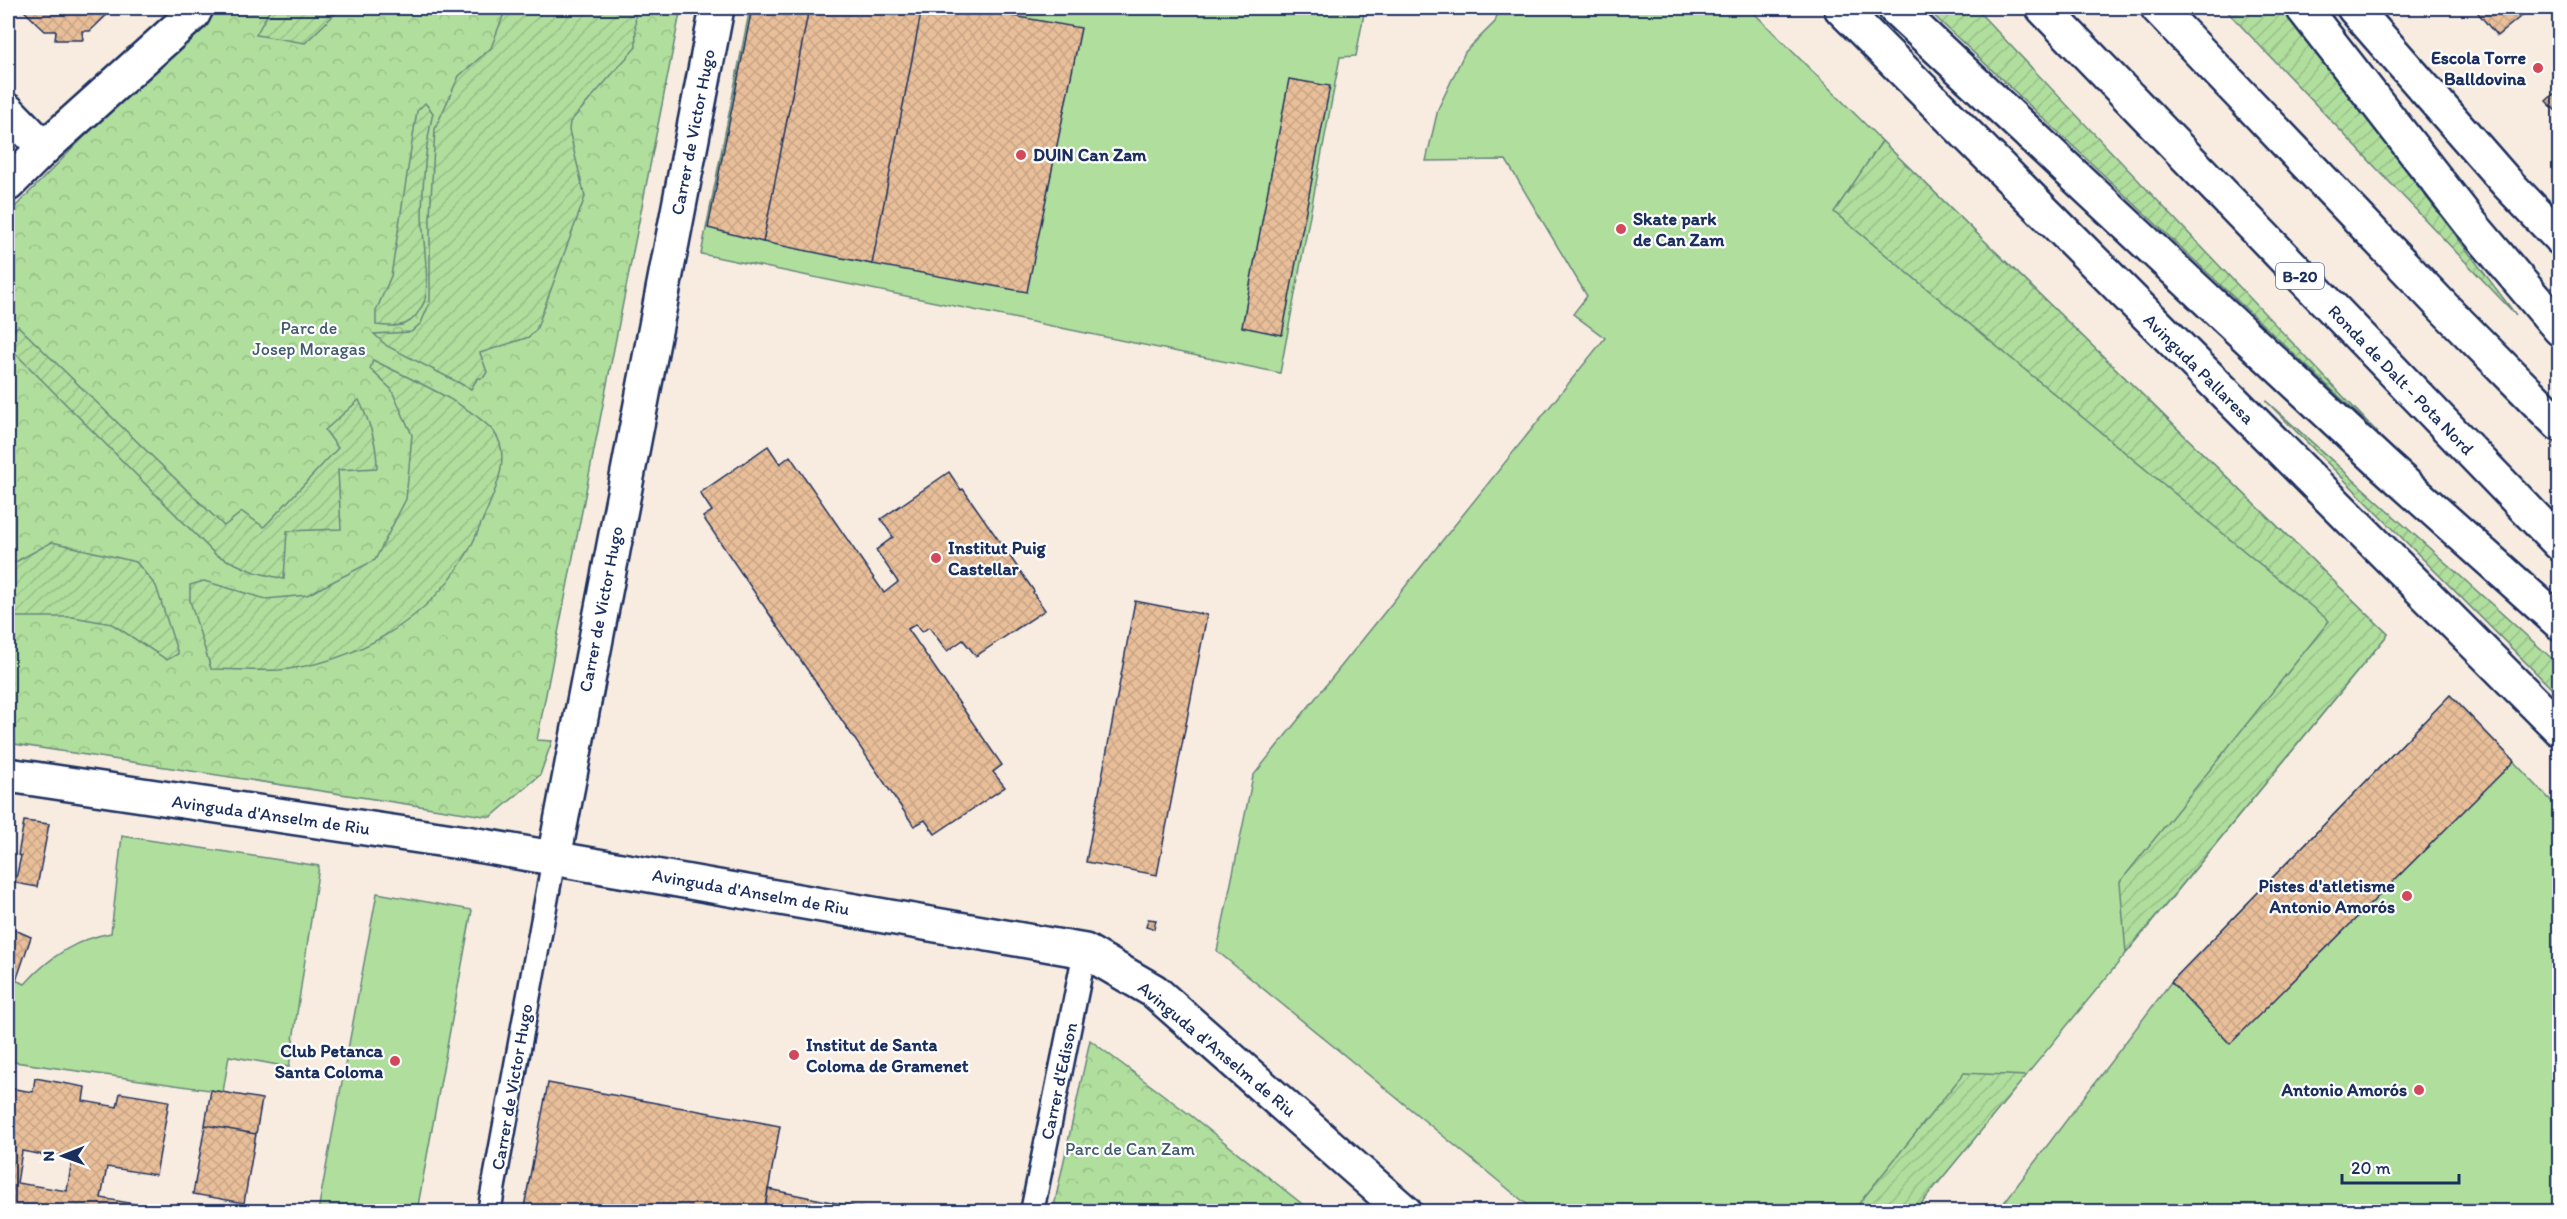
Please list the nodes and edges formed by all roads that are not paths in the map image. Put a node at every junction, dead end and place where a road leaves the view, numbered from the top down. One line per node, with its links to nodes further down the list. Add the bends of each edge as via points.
1 (196, 8): 10 (main road)
2 (717, 8): 19 (main road, Carrer de Victor Hugo)
3 (1841, 8): 17 (main road, Avinguda Pallaresa)
4 (1895, 8): 16 (main road, via 2377,459)
5 (2043, 8): 15 (main road, Ronda de Dalt - Pota Nord / B-20)
6 (2158, 8): 14 (main road)
7 (2302, 8): 13 (main road, via 2471,224)
8 (2354, 8): 12 (main road)
9 (8, 111): 10 (main road)
10 (44, 148): 11 (main road)
11 (8, 184)
12 (2559, 238)
13 (2559, 329)
14 (2559, 425)
15 (2559, 544)
16 (2559, 622)
17 (2559, 729)
18 (8, 775): 19 (main road, Avinguda d'Anselm de Riu)
19 (554, 858): 20 (main road, Avinguda d'Anselm de Riu); 21 (lane, Carrer de Victor Hugo)
20 (1085, 951): 22 (lane, Carrer d'Edison); 23 (main road, Avinguda d'Anselm de Riu, via 1154,991)
21 (489, 1212)
22 (1032, 1212)
23 (1405, 1212)

